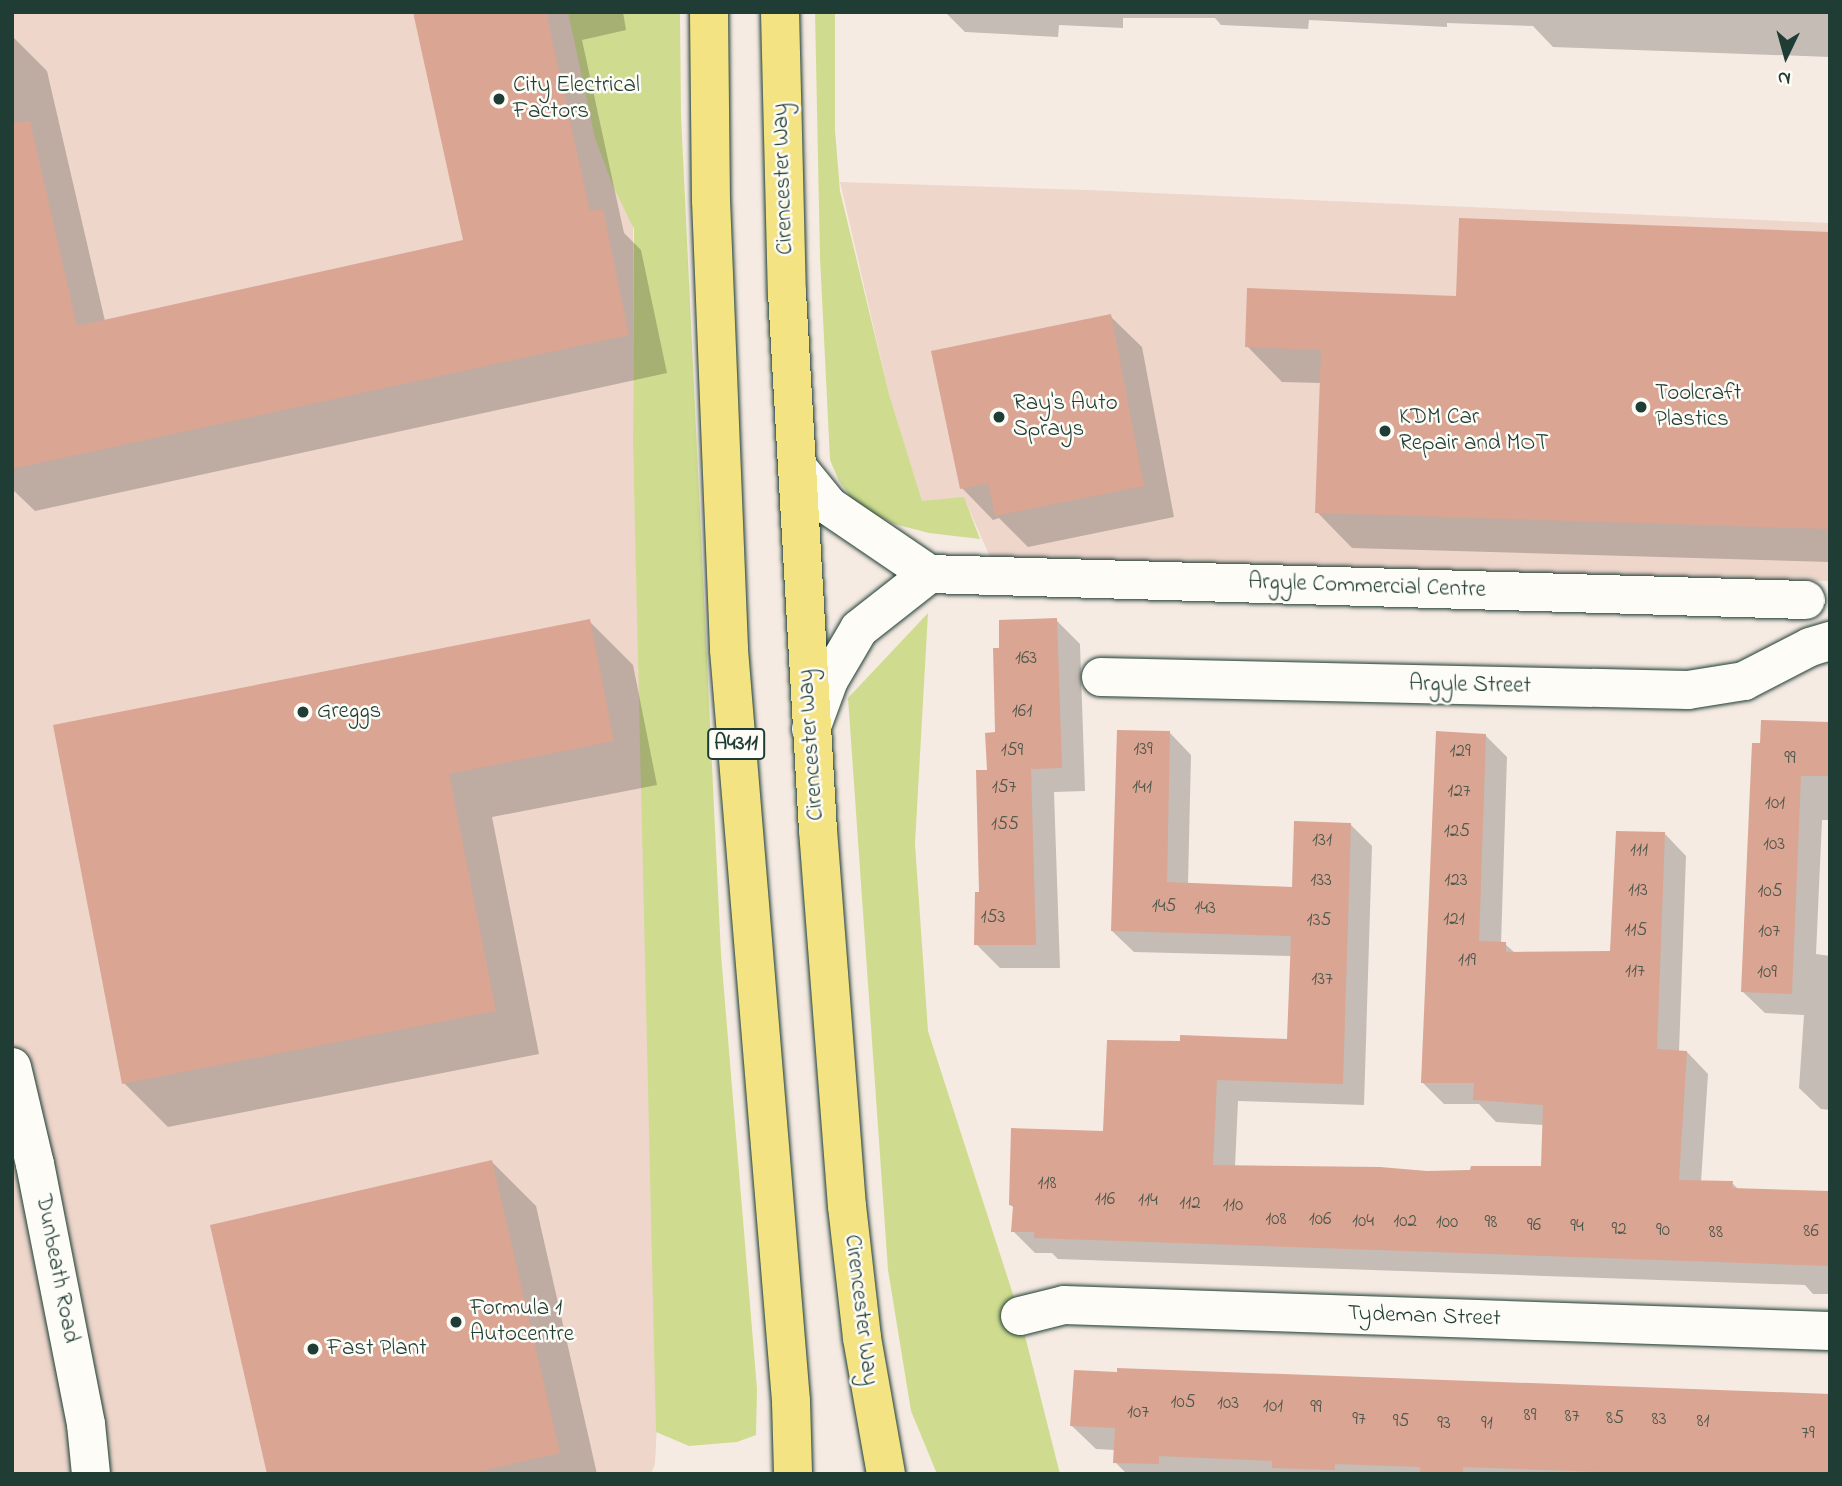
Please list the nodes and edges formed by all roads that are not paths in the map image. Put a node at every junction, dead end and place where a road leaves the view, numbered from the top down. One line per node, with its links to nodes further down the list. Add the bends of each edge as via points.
1 (709, 12): 13 (main road, A4311, via 711,200 729,650 791,1401)
2 (780, 12): 3 (main road, Cirencester Way)
3 (797, 468): 4 (street, via 829,506); 8 (main road, Cirencester Way)
4 (929, 574): 5 (street, Argyle Commercial Centre); 8 (street, via 859,629 829,680)
5 (1806, 600)
6 (1830, 641): 7 (street, Argyle Street, via 1744,681 1688,690)
7 (1101, 677)
8 (811, 730): 14 (main road, Cirencester Way, via 847,1206 862,1338)
9 (12, 1067): 12 (street, Dunbeath Road, via 86,1424)
10 (1020, 1316): 11 (street, Tydeman Street, via 1064,1305)
11 (1830, 1331)
12 (91, 1474)
13 (793, 1474)
14 (886, 1474)

